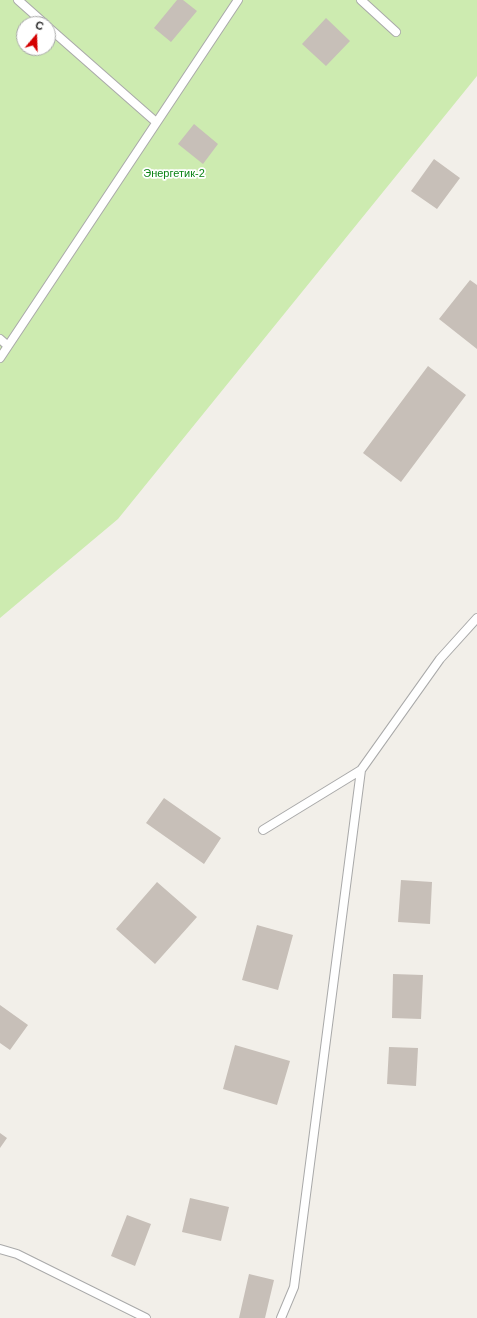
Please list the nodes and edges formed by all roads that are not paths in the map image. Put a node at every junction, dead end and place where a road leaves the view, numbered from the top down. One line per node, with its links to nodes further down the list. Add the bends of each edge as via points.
1 (18, 0): 4 (lane)
2 (238, 0): 7 (lane)
3 (361, 0): 5 (lane)
4 (36, 16)
5 (396, 32)
6 (56, 34): 7 (lane)
7 (156, 122): 9 (lane)
8 (0, 339): 9 (lane)
9 (8, 346): 10 (lane)
10 (0, 358)
11 (477, 618): 12 (lane, via 440,659)
12 (361, 770): 13 (lane); 16 (lane, via 294,1287)
13 (263, 830)
14 (0, 1249): 15 (lane, via 17,1254)
15 (146, 1318)
16 (281, 1318)

